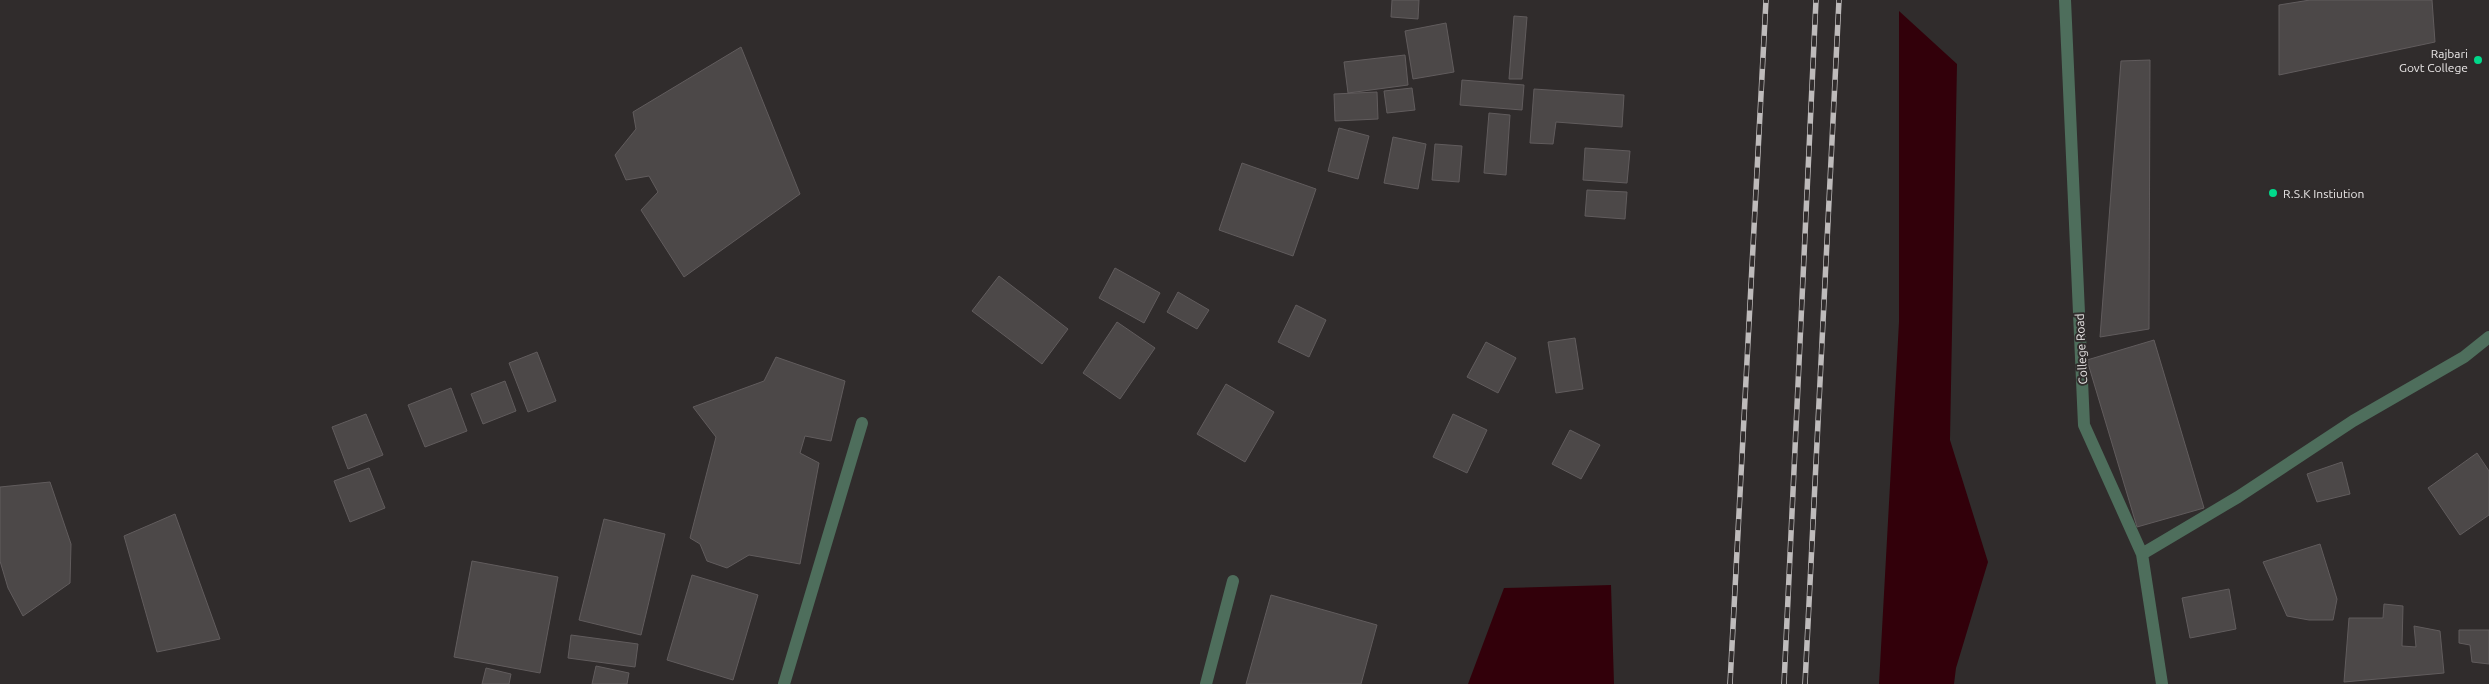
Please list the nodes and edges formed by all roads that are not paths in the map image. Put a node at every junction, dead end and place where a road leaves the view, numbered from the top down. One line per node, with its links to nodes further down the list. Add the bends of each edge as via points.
1 (2065, 0): 4 (street, College Road, via 2084,425)
2 (2489, 337): 4 (street, via 2464,357 2353,421 2238,497)
3 (862, 423): 6 (street)
4 (2142, 554): 8 (street, College Road)
5 (1233, 582): 7 (street)
6 (784, 684)
7 (1206, 684)
8 (2162, 684)

